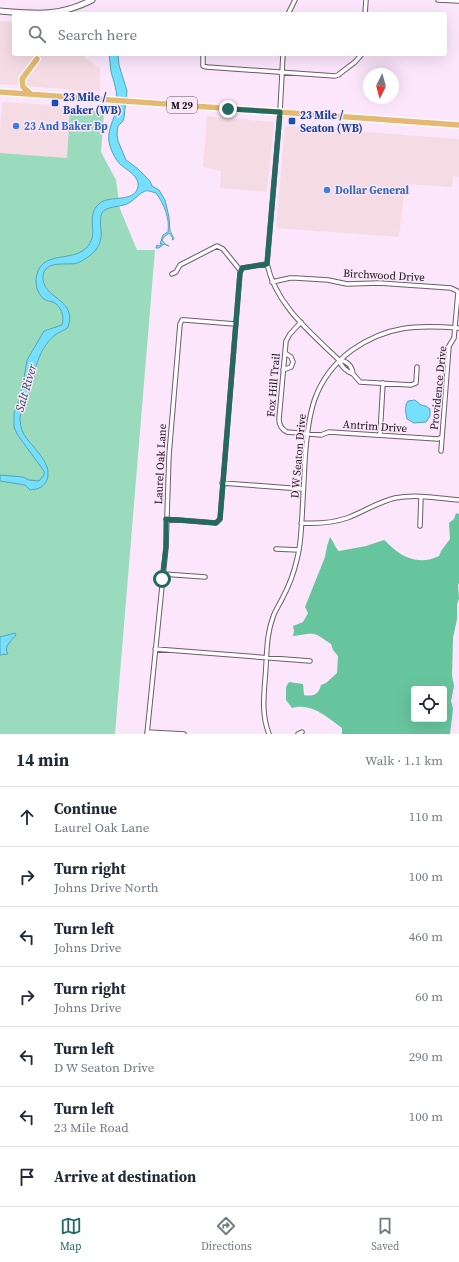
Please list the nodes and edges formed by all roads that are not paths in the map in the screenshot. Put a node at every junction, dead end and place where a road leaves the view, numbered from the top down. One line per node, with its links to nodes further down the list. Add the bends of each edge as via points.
1 (91, 0): 8 (street)
2 (295, 0): 9 (street)
3 (366, 0): 10 (street)
4 (438, 0): 5 (street)
5 (459, 2)
6 (0, 11): 7 (street)
7 (12, 12)
8 (63, 12)
9 (289, 12)
10 (365, 12)
11 (203, 56): 15 (street, via 202,62 207,67)
12 (283, 56): 15 (street)
13 (360, 56): 15 (street, via 335,76)
14 (39, 57): 17 (main road, via 22,79 23,87)
15 (282, 72): 18 (street)
16 (0, 92): 17 (main road, M 29)
17 (32, 94): 18 (main road, M 29)
18 (280, 112): 19 (main road, M 29); 20 (street)
19 (459, 125)
20 (267, 264): 21 (street); 23 (street)
21 (240, 270): 22 (street, via 218,246 180,265); 25 (street)
22 (172, 274)
23 (272, 282): 24 (street, via 284,303); 26 (street, Birchwood Drive, via 296,278 347,284 378,283 451,288 458,293)
24 (301, 322): 27 (street, Fox Hill Trail, via 287,338); 28 (street)
25 (235, 324): 36 (street); 40 (street, Laurel Oak Lane, via 185,320 180,322)
26 (457, 328): 28 (street, D W Seaton Drive, via 420,326 396,330 375,337); 34 (street, Providence Drive, via 449,346)
27 (285, 353): 30 (street, Fox Hill Trail); 30 (street, via 293,362 291,367)
28 (339, 360): 31 (street, via 341,365 360,382); 32 (street, D W Seaton Drive, via 317,394)
29 (417, 367): 31 (street, via 415,384)
30 (283, 370): 32 (street, Fox Hill Trail, via 279,424 287,432)
31 (383, 384): 33 (street)
32 (307, 434): 33 (street, Antrim Drive, via 321,435 329,432); 37 (street, D W Seaton Drive)
33 (380, 436): 34 (street, Antrim Drive, via 438,439)
34 (442, 437): 35 (street, Providence Drive)
35 (441, 451)
36 (222, 483): 37 (street); 40 (street, via 220,517 216,523)
37 (303, 489): 41 (street, D W Seaton Drive)
38 (422, 497): 39 (street); 41 (street, via 395,498 326,523); 42 (street)
39 (459, 500)
40 (166, 519): 45 (street, Laurel Oak Lane, via 166,547)
41 (301, 523): 44 (street, D W Seaton Drive)
42 (420, 526)
43 (276, 550): 44 (street)
44 (299, 550): 48 (street, D W Seaton Drive, via 292,577 271,622)
45 (162, 574): 46 (street); 47 (street, Laurel Oak Lane)
46 (205, 578)
47 (155, 649): 48 (street); 50 (street, Laurel Oak Lane)
48 (267, 658): 49 (street); 52 (street, D W Seaton Drive, via 264,710)
49 (310, 661)
50 (147, 733): 51 (street)
51 (184, 734)
52 (269, 734)

